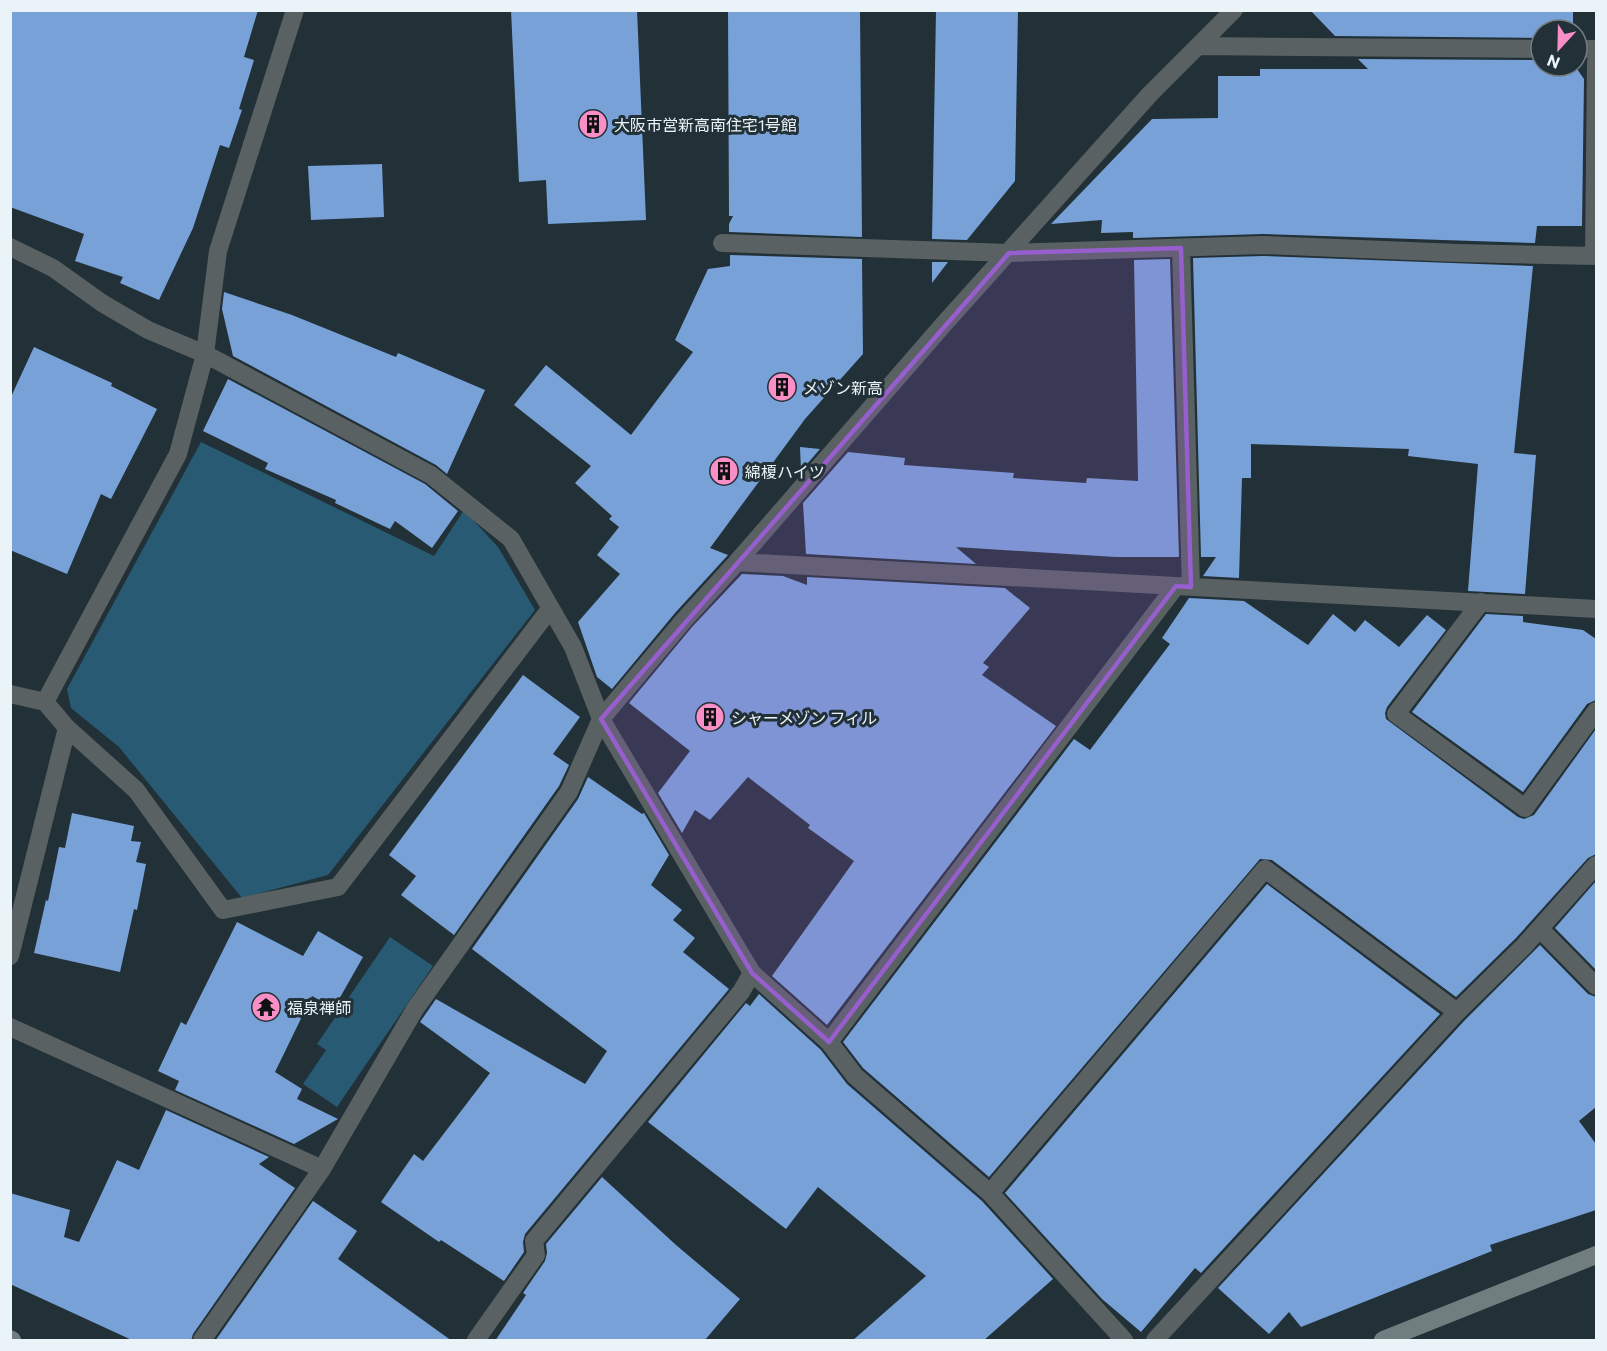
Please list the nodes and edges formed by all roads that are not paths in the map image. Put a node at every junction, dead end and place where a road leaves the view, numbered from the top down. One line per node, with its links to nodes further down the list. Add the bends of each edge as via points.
1 (295, 10): 11 (street, via 218,251)
2 (1234, 10): 3 (street)
3 (1198, 46): 4 (street); 9 (street, via 1150,94)
4 (1529, 48)
5 (1596, 61): 10 (street)
6 (722, 243): 9 (street)
7 (10, 247): 11 (street, via 53,268 148,330)
8 (1181, 248): 9 (street); 10 (street, via 1263,245); 13 (street)
9 (1009, 253): 12 (street)
10 (1595, 256)
11 (205, 354): 15 (street, via 432,475 511,539); 18 (street, via 178,454)
12 (737, 562): 13 (street); 20 (street)
13 (1183, 586): 14 (street); 29 (street)
14 (1481, 602): 16 (street); 19 (street, via 1396,714 1525,808)
15 (550, 609): 20 (street, via 573,647); 21 (street, via 338,887 223,910 136,790)
16 (1596, 609)
17 (10, 694): 18 (street)
18 (45, 702): 21 (street)
19 (1596, 711)
20 (601, 718): 25 (street); 30 (street, via 569,792 415,1009)
21 (67, 728): 24 (street)
22 (1596, 866): 23 (street)
23 (1540, 929): 26 (street); 27 (street)
24 (10, 956)
25 (752, 973): 29 (street); 34 (street, via 741,993 534,1241 536,1255)
26 (1596, 986)
27 (1457, 1012): 31 (street, via 1265,869); 36 (street)
28 (10, 1027): 30 (street)
29 (829, 1042): 31 (street, via 855,1076)
30 (322, 1169): 33 (street)
31 (990, 1193): 35 (street)
32 (1596, 1255): 37 (street)
33 (202, 1341)
34 (476, 1341)
35 (1124, 1341)
36 (1155, 1341)
37 (1383, 1341)

